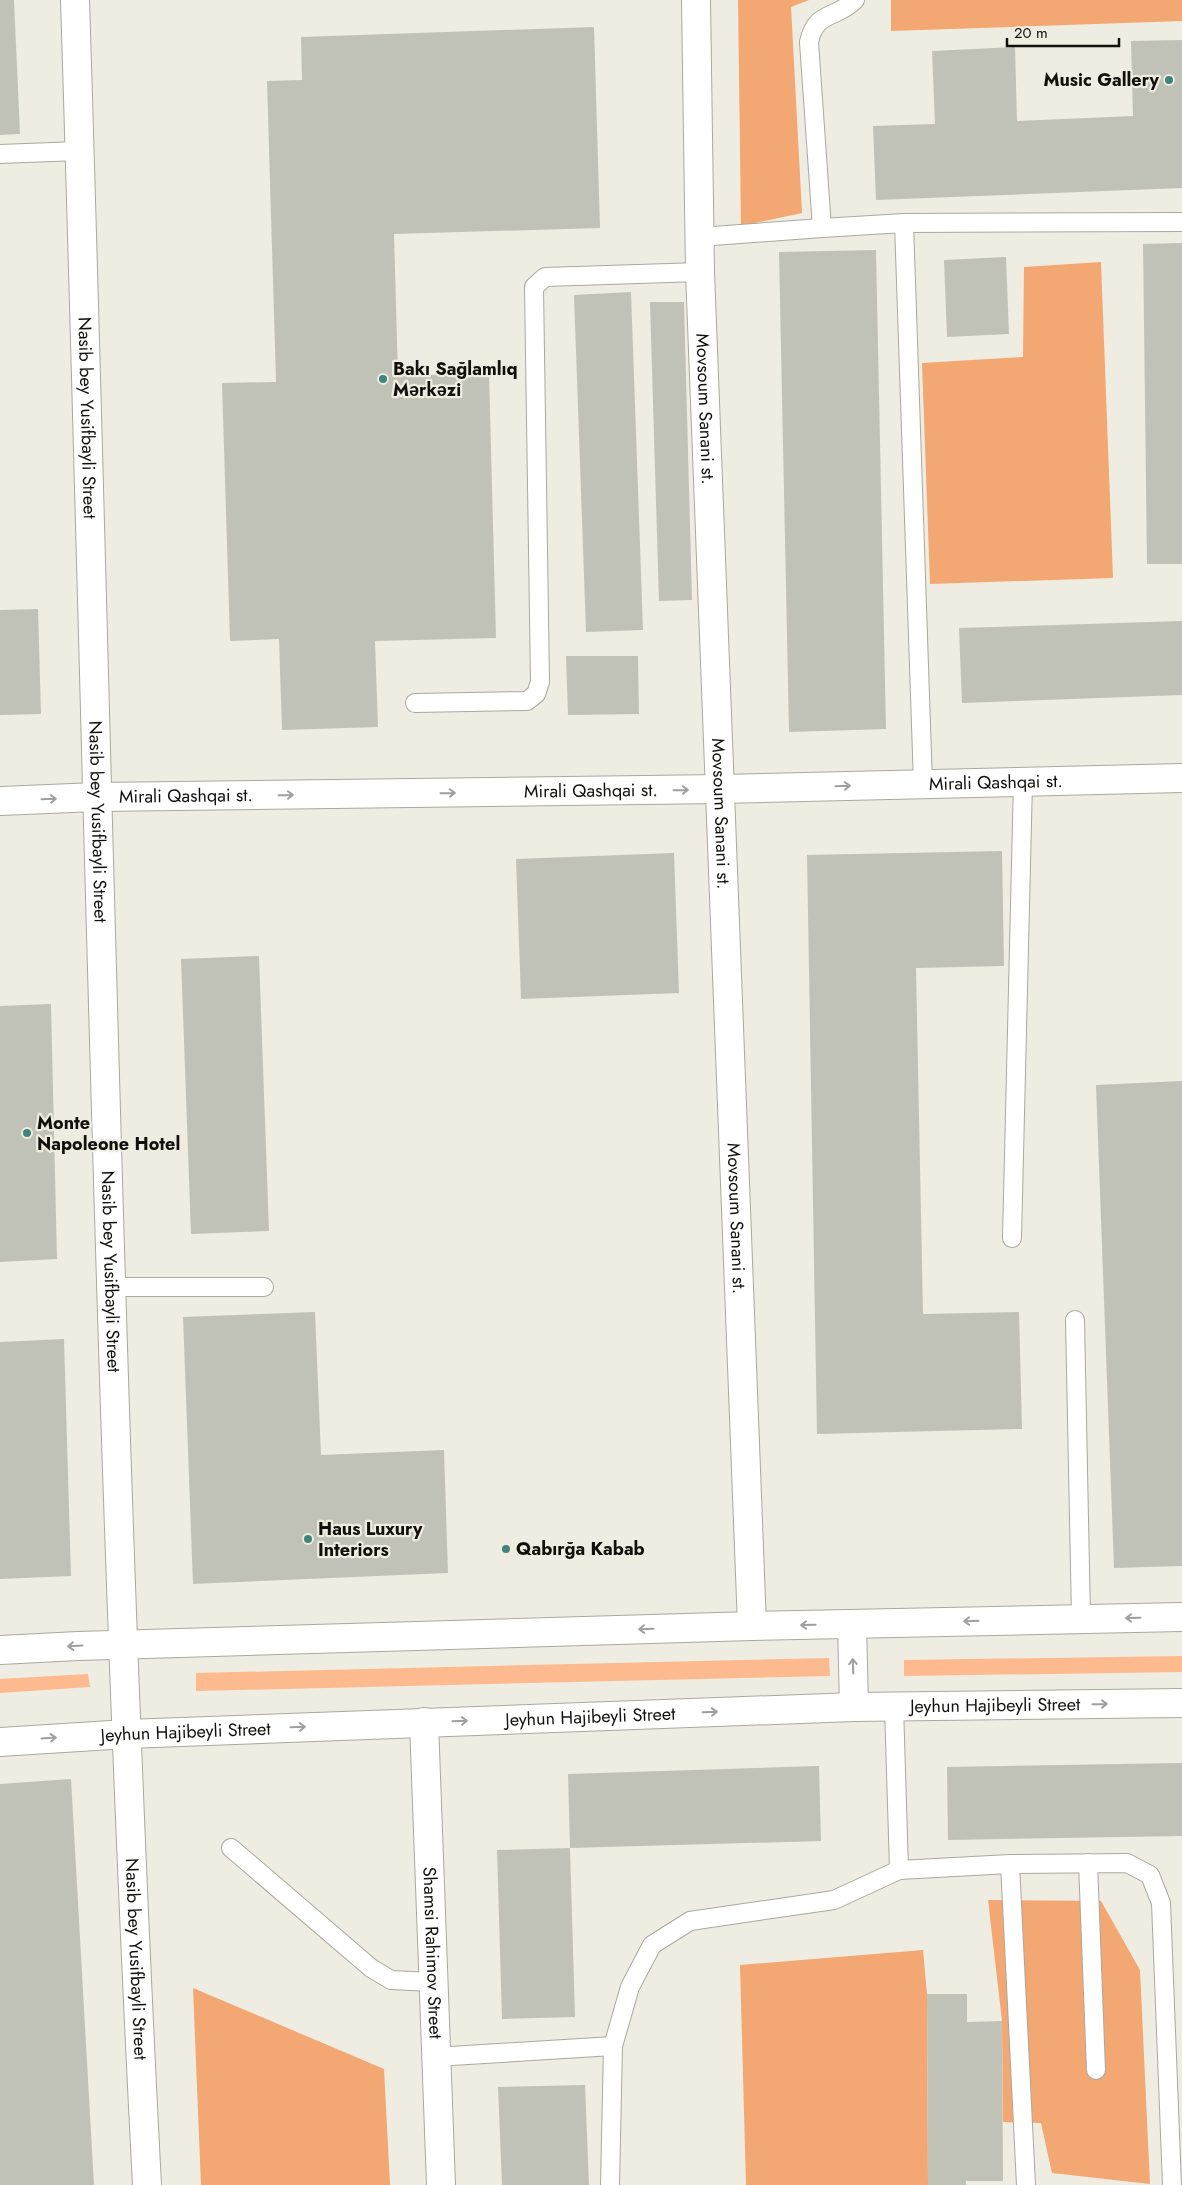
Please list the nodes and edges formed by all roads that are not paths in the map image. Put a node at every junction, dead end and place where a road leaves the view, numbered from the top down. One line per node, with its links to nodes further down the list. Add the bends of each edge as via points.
1 (75, 0): 4 (street, Nasib bey Yusifbayli Street)
2 (696, 0): 9 (street, Movsoum Sanani st.)
3 (855, 0): 8 (lane, via 847,8 818,21 809,42)
4 (79, 150): 5 (lane); 16 (street, Nasib bey Yusifbayli Street)
5 (0, 154)
6 (1182, 222): 7 (lane)
7 (904, 223): 8 (lane); 14 (lane)
8 (822, 228): 9 (lane)
9 (700, 237): 10 (street, Movsoum Sanani st.)
10 (700, 272): 11 (lane, via 545,277 534,287 540,682 536,694 527,701); 15 (street, Movsoum Sanani st.)
11 (414, 703)
12 (1182, 778): 13 (street, Mirali Qashqai st.)
13 (1023, 781): 14 (street, Mirali Qashqai st.); 18 (lane)
14 (923, 784): 15 (street, Mirali Qashqai st., one-way to 14)
15 (722, 789): 16 (street, Mirali Qashqai st., one-way to 15); 25 (street, Movsoum Sanani st.)
16 (97, 798): 17 (street, Mirali Qashqai st., one-way to 16); 19 (street, Nasib bey Yusifbayli Street)
17 (0, 801)
18 (1012, 1238)
19 (111, 1287): 20 (lane); 26 (street, Nasib bey Yusifbayli Street)
20 (264, 1287)
21 (1075, 1320): 23 (lane)
22 (1182, 1617): 23 (street, one-way to 23)
23 (1081, 1618): 24 (street, one-way to 24)
24 (852, 1624): 25 (street, one-way to 25); 30 (street, one-way to 24)
25 (752, 1626): 26 (street, one-way to 26)
26 (124, 1645): 27 (street, one-way to 27); 32 (street, Nasib bey Yusifbayli Street)
27 (0, 1650)
28 (1182, 1703): 29 (street, Jeyhun Hajibeyli Street, one-way to 28)
29 (894, 1706): 30 (street, Jeyhun Hajibeyli Street); 37 (lane)
30 (854, 1707): 31 (street, Jeyhun Hajibeyli Street, one-way to 30)
31 (424, 1722): 32 (street, Jeyhun Hajibeyli Street, one-way to 31); 38 (street, Shamsi Rahimov Street)
32 (127, 1734): 33 (street, Jeyhun Hajibeyli Street, one-way to 32); 42 (street, Nasib bey Yusifbayli Street)
33 (0, 1742)
34 (231, 1848): 38 (lane, via 371,1968 391,1980)
35 (1088, 1863): 36 (lane); 41 (lane); 46 (lane, via 1127,1863 1150,1875 1161,1903)
36 (1010, 1864): 37 (lane); 45 (lane)
37 (899, 1870): 39 (lane, via 834,1900 690,1921 652,1945 630,1987)
38 (432, 1982): 40 (street, Shamsi Rahimov Street)
39 (613, 2046): 40 (lane); 44 (lane)
40 (436, 2057): 43 (street, Shamsi Rahimov Street)
41 (1096, 2070)
42 (147, 2185)
43 (441, 2185)
44 (610, 2185)
45 (1026, 2185)
46 (1172, 2185)

